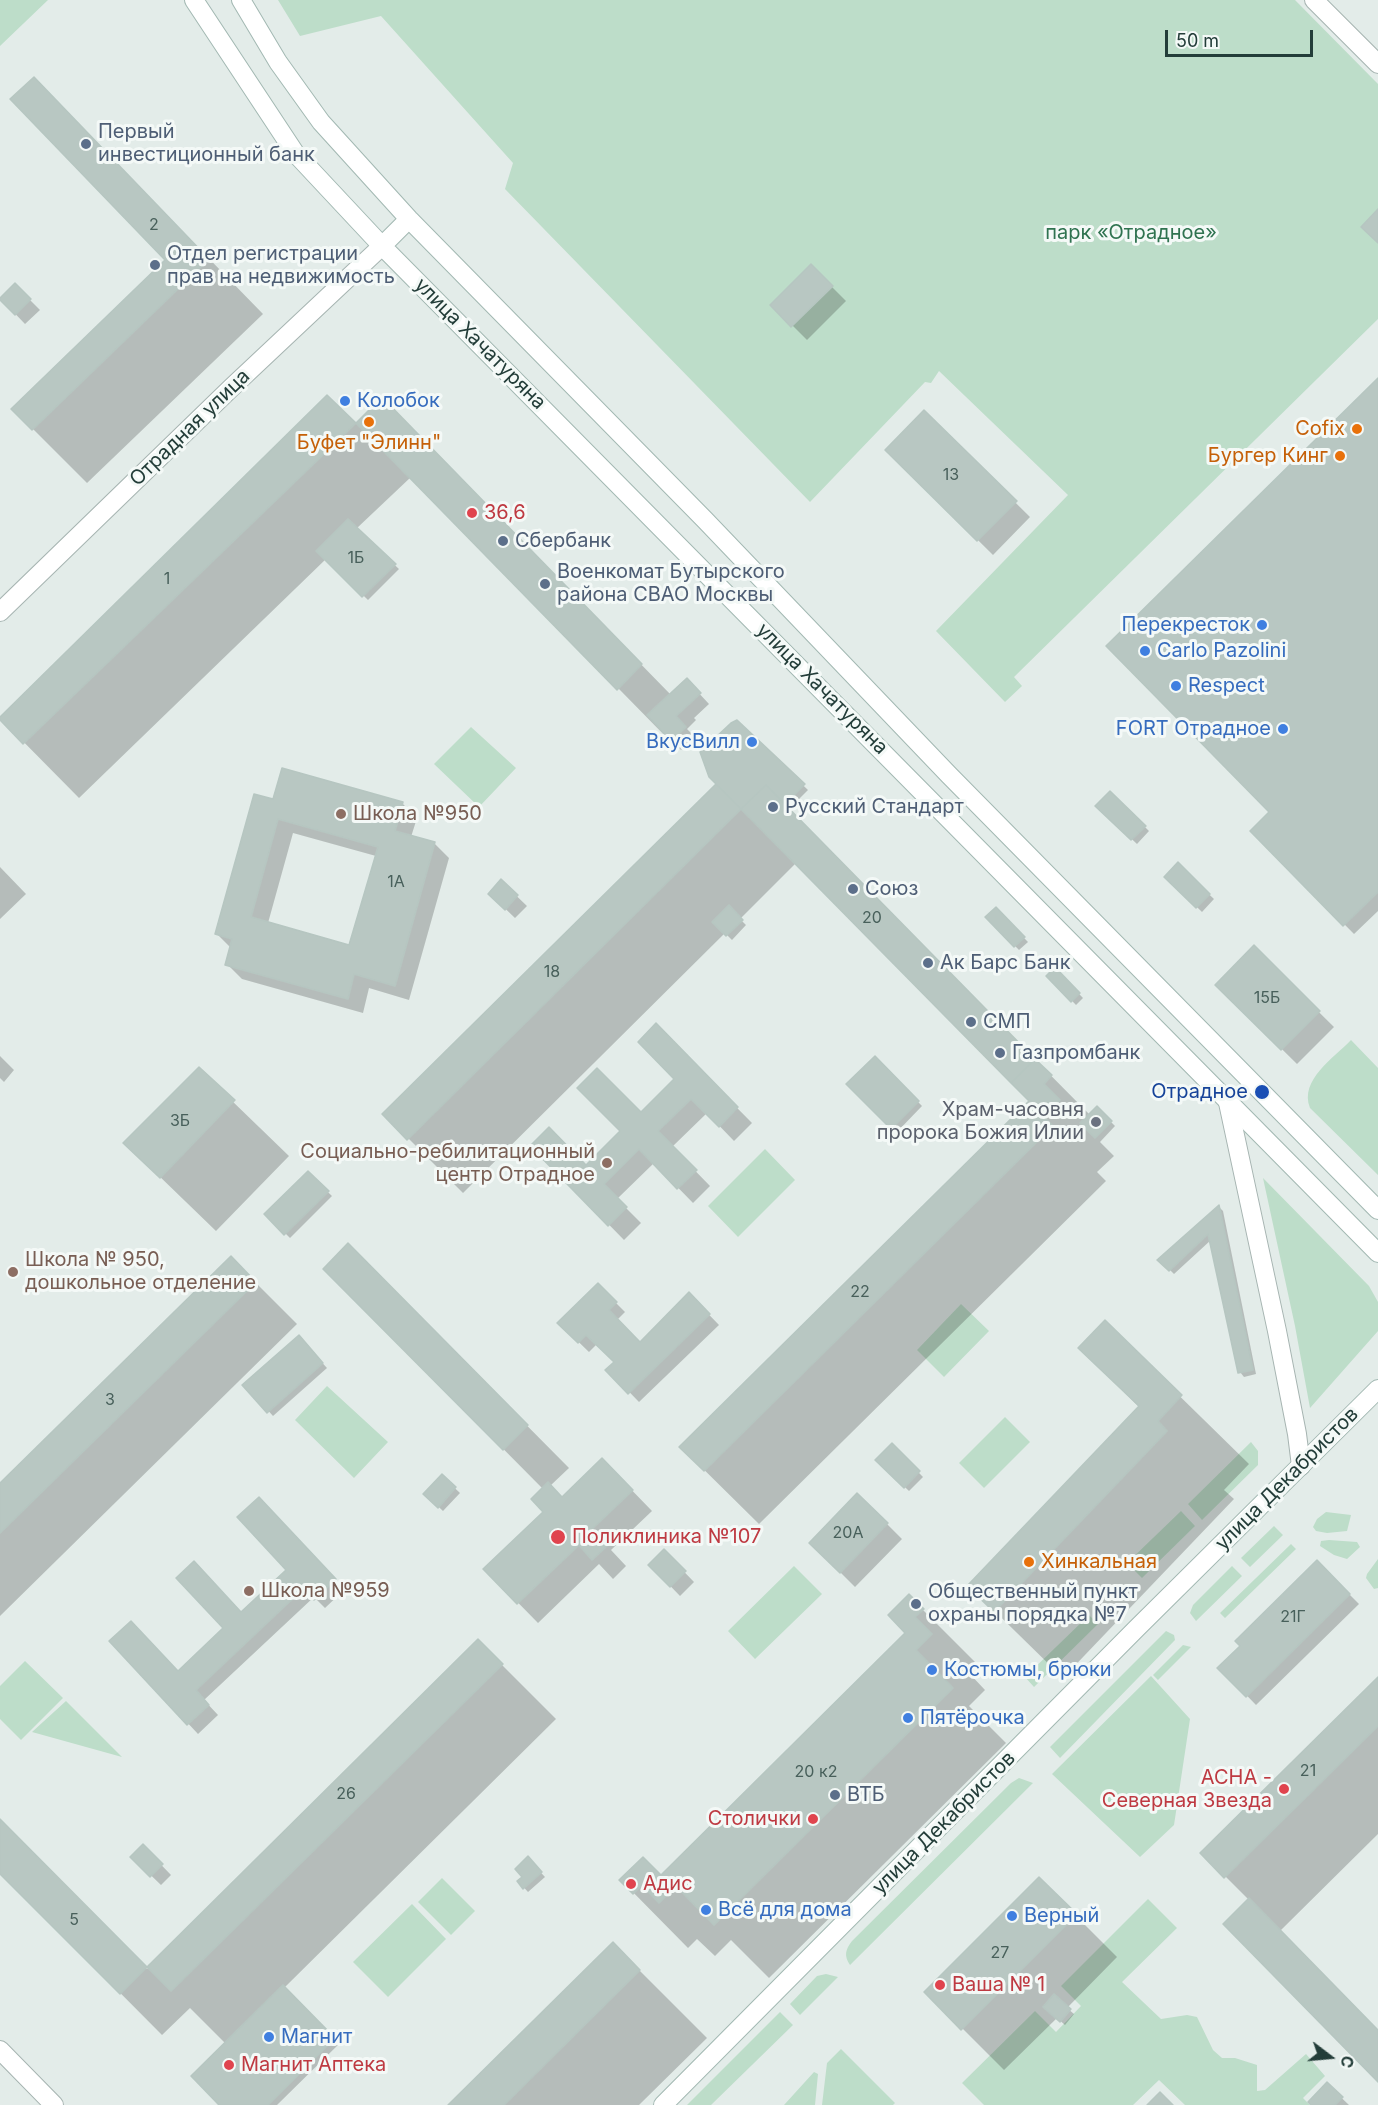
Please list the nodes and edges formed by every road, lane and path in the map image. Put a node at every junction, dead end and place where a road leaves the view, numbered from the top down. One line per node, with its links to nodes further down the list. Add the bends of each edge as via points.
1 (194, 0): 6 (main road, улица Хачатуряна, via 295,153)
2 (241, 0): 5 (main road, улица Хачатуряна, via 278,63 321,122)
3 (1314, 0): 4 (main road)
4 (1378, 64)
5 (409, 219): 6 (main road, Отрадная улица); 9 (main road, улица Хачатуряна)
6 (382, 246): 7 (main road, Отрадная улица); 8 (main road, улица Хачатуряна)
7 (0, 612)
8 (1227, 1098): 10 (main road, улица Хачатуряна); 12 (main road, via 1298,1434)
9 (1378, 1210)
10 (1378, 1253)
11 (1378, 1389): 12 (main road, улица Декабристов)
12 (1301, 1466): 15 (main road, улица Декабристов)
13 (0, 2050): 14 (main road)
14 (54, 2105)
15 (663, 2105)

